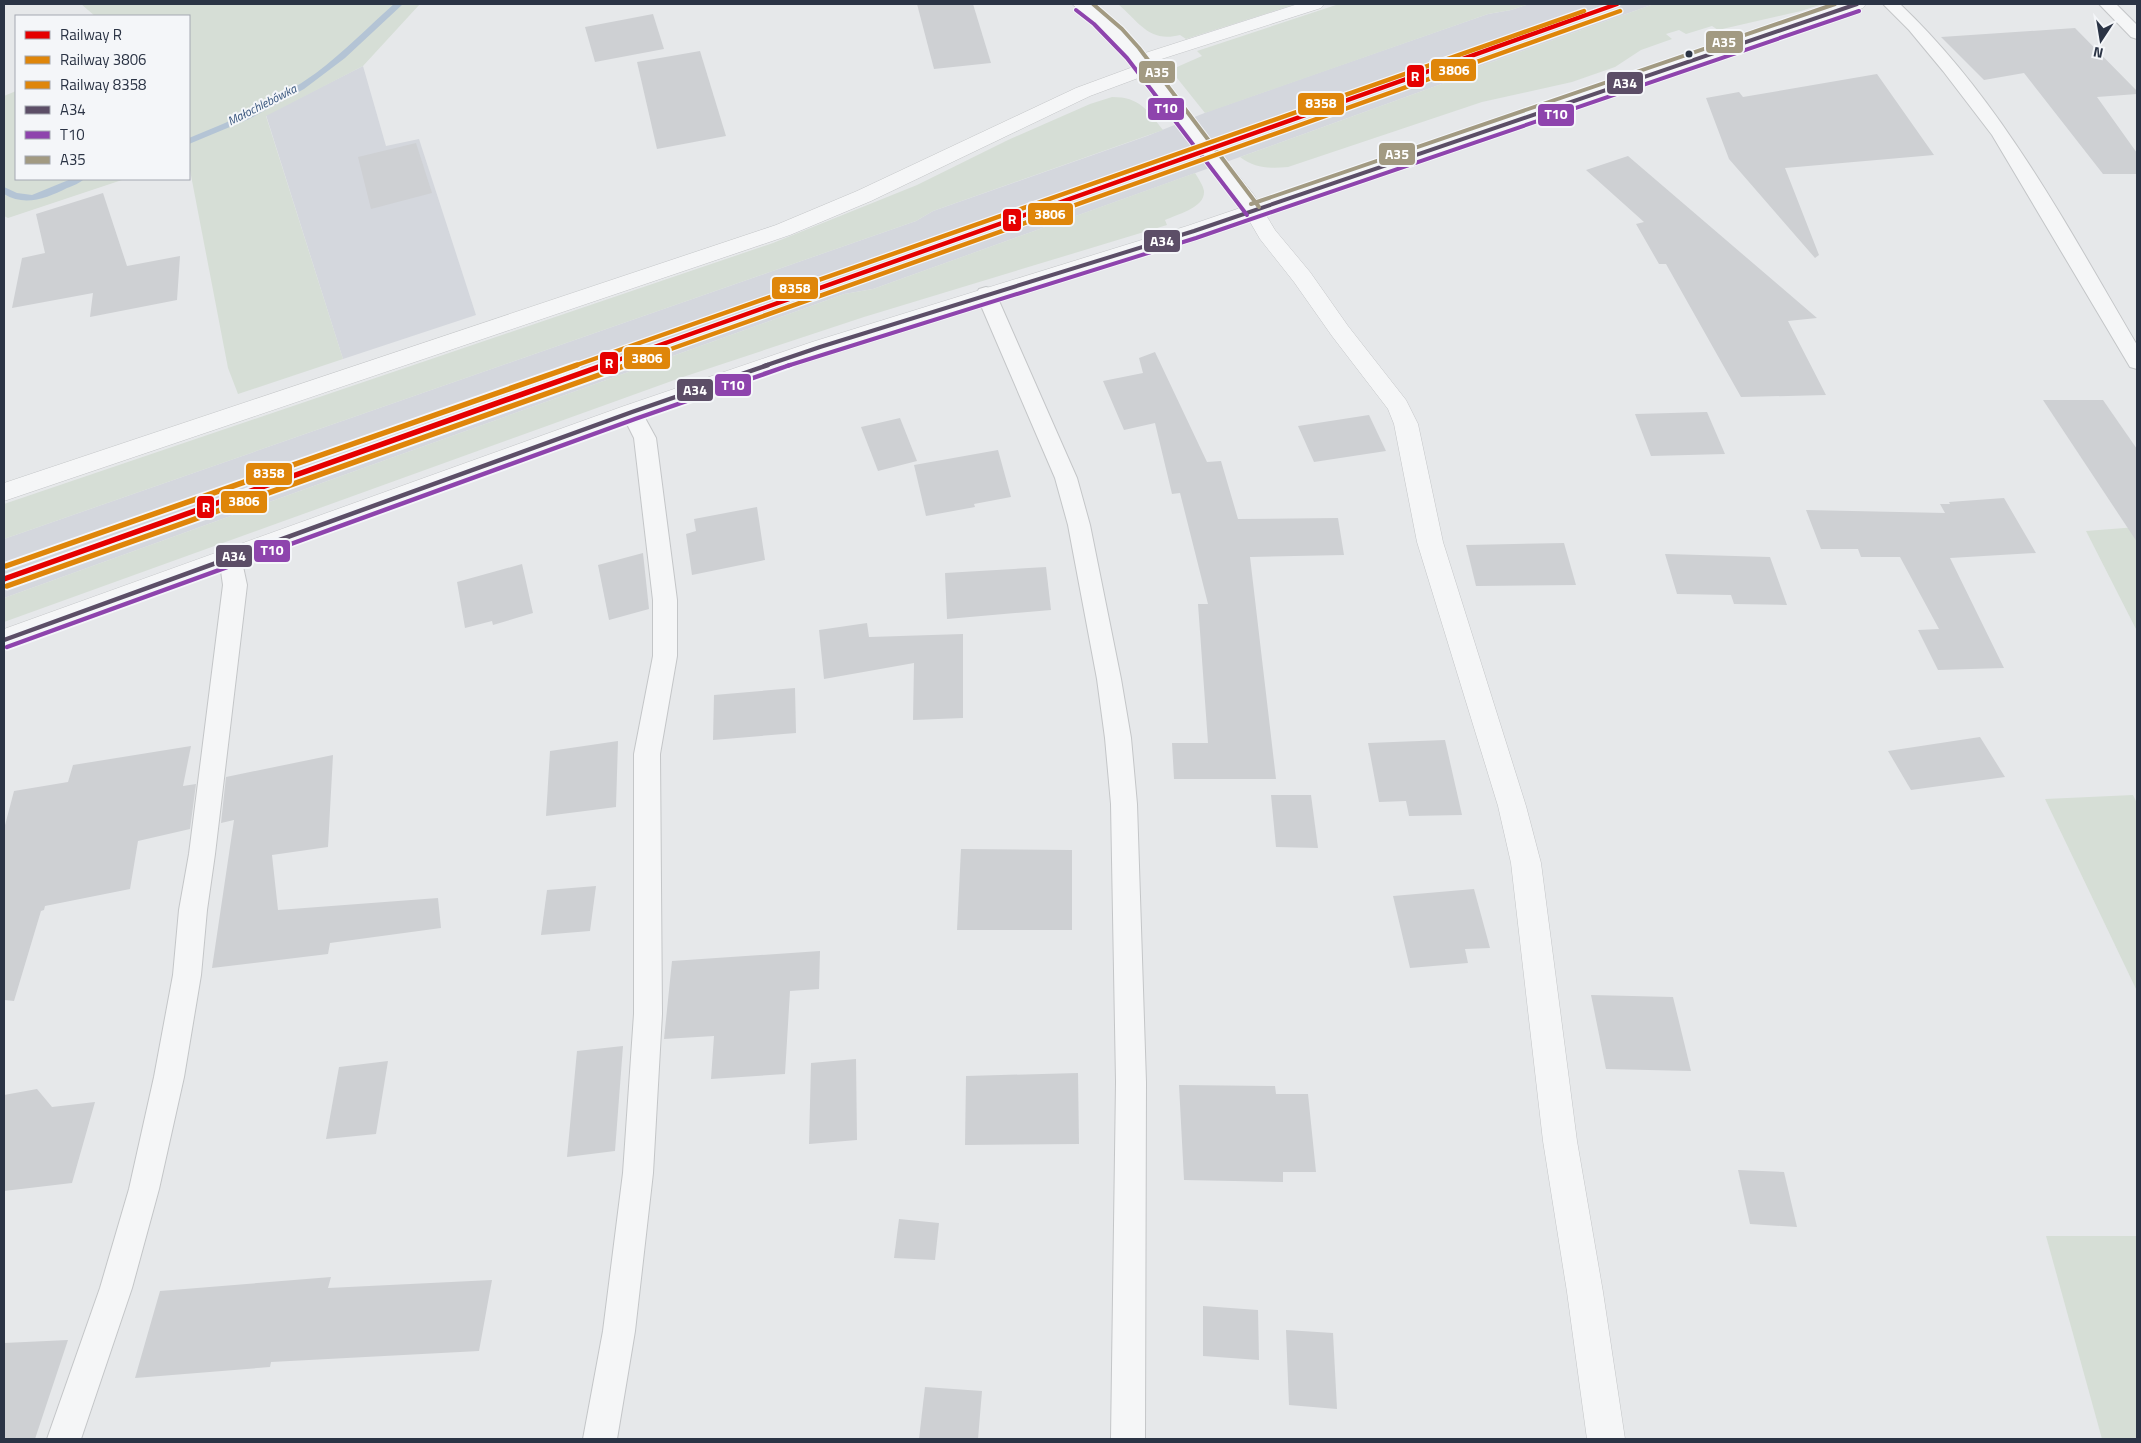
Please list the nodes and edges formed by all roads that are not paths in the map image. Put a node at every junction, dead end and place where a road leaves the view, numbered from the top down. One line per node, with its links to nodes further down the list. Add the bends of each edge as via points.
1 (1081, 4): 7 (street, via 1111,29)
2 (1315, 4): 7 (street)
3 (1857, 4): 8 (street)
4 (1892, 4): 10 (lane, via 1938,54 2000,133)
5 (2107, 4): 6 (lane)
6 (2137, 34)
7 (1141, 65): 8 (street); 12 (street, via 864,196 783,230)
8 (1253, 210): 9 (street); 18 (street, via 1267,234 1398,406 1406,424 1430,542 1512,806 1526,863 1560,1141)
9 (986, 294): 11 (street); 17 (lane, via 1066,478 1079,524 1118,738 1124,804 1131,1082)
10 (2137, 362)
11 (632, 412): 13 (street); 16 (lane, via 645,438 664,600 665,656 647,754 648,1014 638,1173 619,1331)
12 (4, 492)
13 (230, 557): 14 (street); 15 (lane, via 235,585 187,975 169,1077 144,1189 116,1288)
14 (4, 640)
15 (64, 1439)
16 (600, 1439)
17 (1128, 1439)
18 (1606, 1439)

